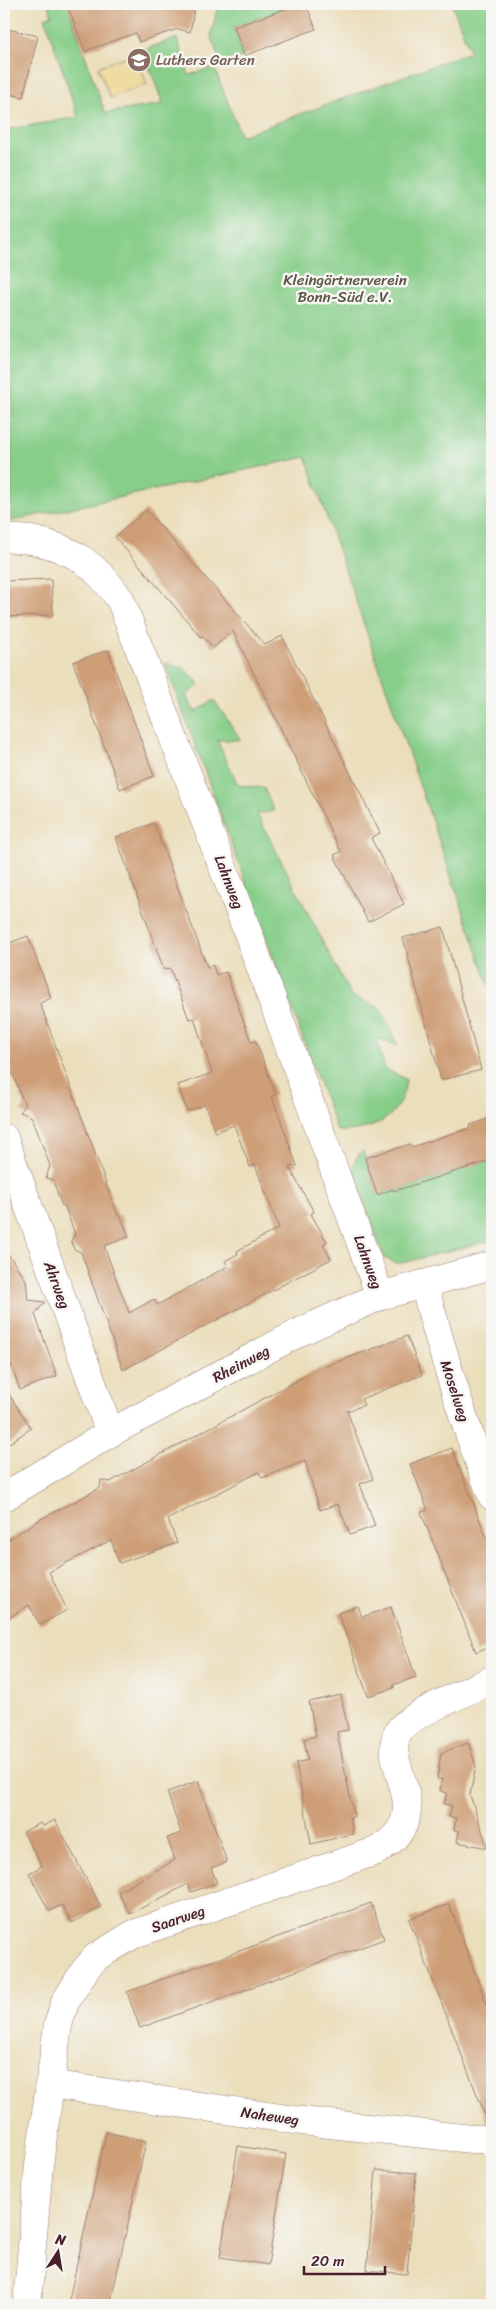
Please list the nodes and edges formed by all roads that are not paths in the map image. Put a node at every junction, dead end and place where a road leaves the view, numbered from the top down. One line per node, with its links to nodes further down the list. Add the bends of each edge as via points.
1 (4, 538): 5 (street, Lahnweg, via 30,540 69,552 90,564 105,578 121,601 248,933)
2 (4, 1138): 6 (street, Ahrweg)
3 (492, 1265): 4 (street, Rheinweg)
4 (424, 1284): 5 (street, Rheinweg); 7 (street, Moselweg, via 440,1346)
5 (380, 1296): 6 (street, Rheinweg, via 288,1339)
6 (110, 1433): 8 (street, Rheinweg)
7 (492, 1496)
8 (4, 1497)
9 (492, 1680): 10 (street, Saarweg, via 410,1720 398,1732 394,1746 408,1811 391,1843 369,1854 134,1934 96,1957 75,1983 65,2002)
10 (49, 2084): 11 (street, Naheweg, via 301,2121); 12 (street, Saarweg, via 33,2216)
11 (492, 2139)
12 (27, 2305)

